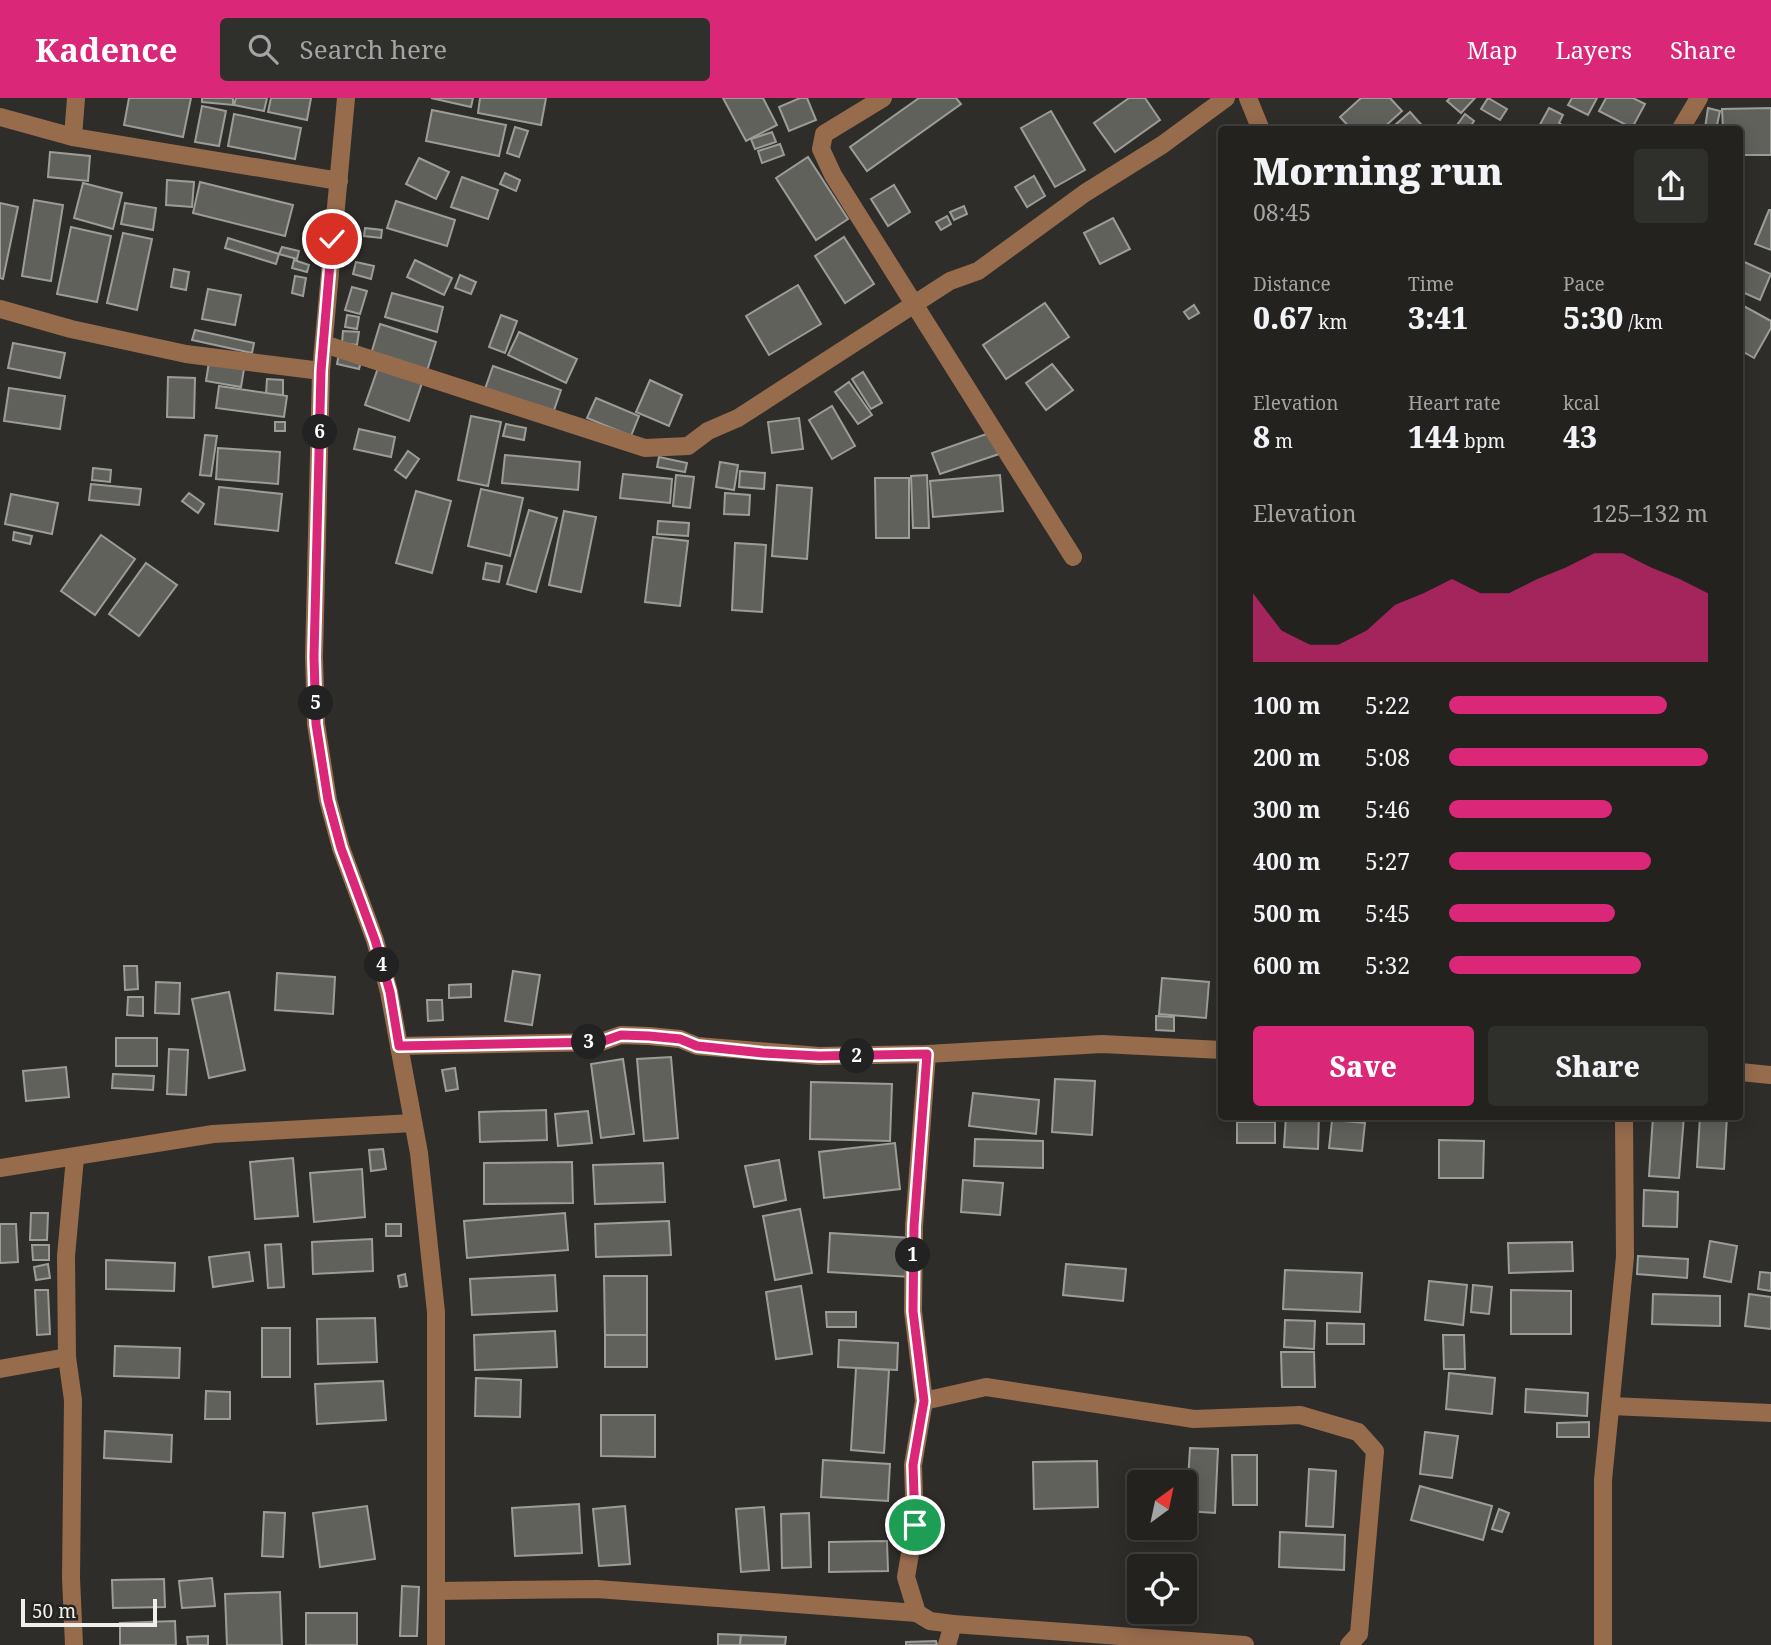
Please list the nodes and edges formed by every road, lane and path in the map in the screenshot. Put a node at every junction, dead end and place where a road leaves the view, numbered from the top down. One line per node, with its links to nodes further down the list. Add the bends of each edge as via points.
1 (76, 98): 10 (street)
2 (346, 98): 11 (street)
3 (883, 98): 12 (street, via 824,134 821,149)
4 (1226, 98): 12 (street, via 978,271 950,281)
5 (1248, 98): 8 (street)
6 (1699, 98): 9 (street)
7 (0, 117): 10 (street)
8 (1259, 126)
9 (1682, 126)
10 (73, 137): 11 (street)
11 (339, 181): 14 (street)
12 (914, 305): 14 (street, via 738,418 688,446 668,449 645,448); 16 (street)
13 (0, 309): 15 (street, via 186,354)
14 (324, 344): 15 (street)
15 (321, 371): 17 (street, via 316,724 328,800 375,940)
16 (1073, 557)
17 (399, 1046): 19 (street, via 601,1042 621,1035 763,1053); 23 (street)
18 (1218, 1050): 19 (street, via 1102,1044)
19 (927, 1054): 28 (street, via 914,1226 913,1311)
20 (1743, 1072): 21 (street)
21 (1771, 1076)
22 (1623, 1120): 29 (street, via 1625,1256)
23 (413, 1123): 24 (street, via 212,1134); 31 (street, via 436,1312)
24 (75, 1158): 25 (street); 26 (street, via 66,1255)
25 (0, 1168)
26 (67, 1357): 27 (street); 35 (street, via 73,1401)
27 (0, 1369)
28 (924, 1401): 32 (street, via 913,1465 915,1525 906,1577); 34 (street, via 986,1387 1194,1419 1300,1415 1358,1432 1375,1451)
29 (1611, 1406): 30 (street); 39 (street, via 1603,1480)
30 (1771, 1413)
31 (436, 1591): 32 (street, via 597,1589); 36 (street)
32 (917, 1613): 33 (street, via 930,1621)
33 (953, 1624): 37 (street); 38 (street)
34 (1358, 1641)
35 (74, 1645)
36 (436, 1645)
37 (947, 1645)
38 (1245, 1645)
39 (1603, 1645)

